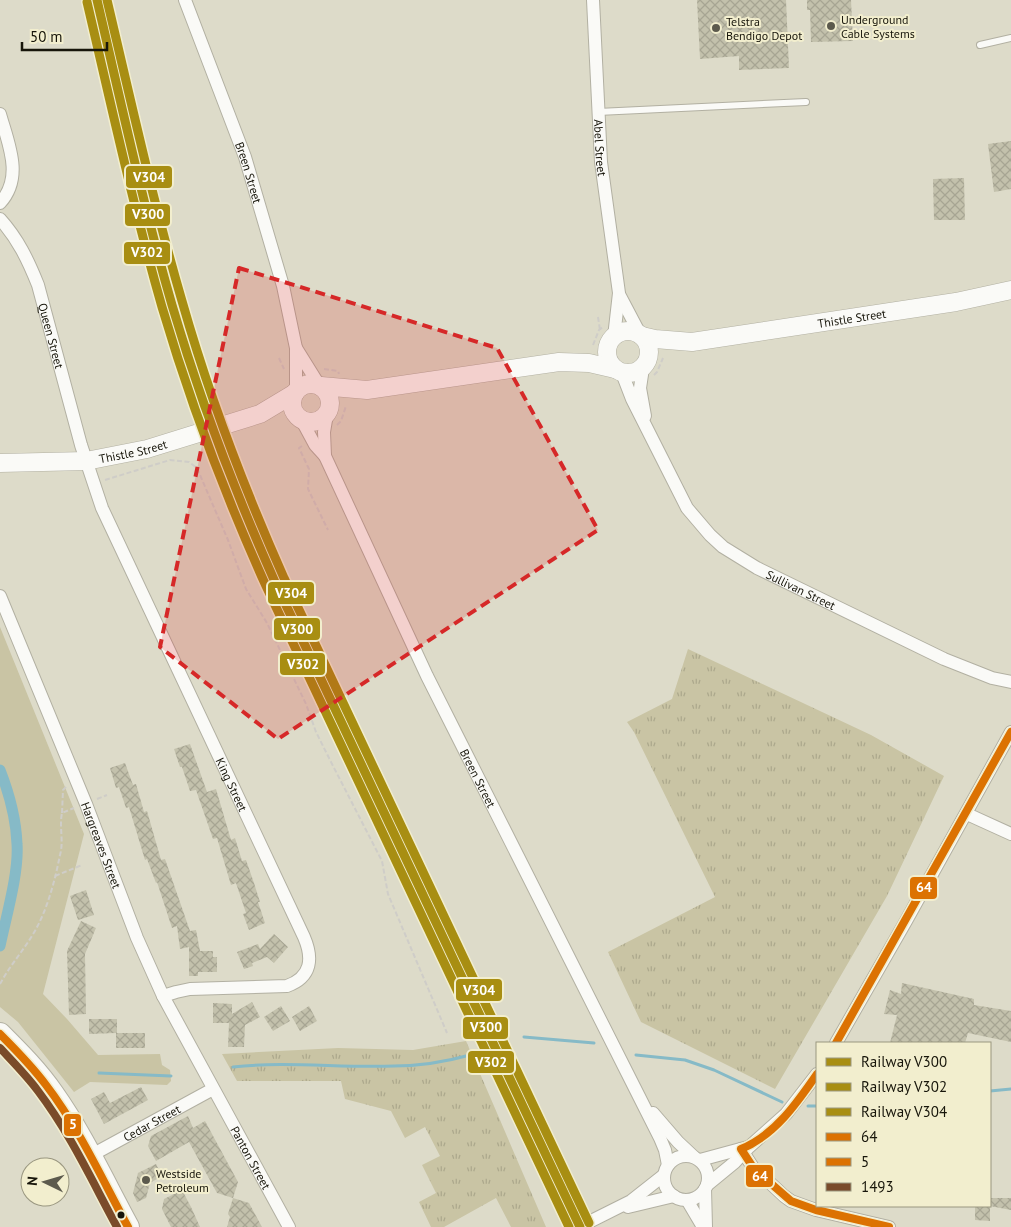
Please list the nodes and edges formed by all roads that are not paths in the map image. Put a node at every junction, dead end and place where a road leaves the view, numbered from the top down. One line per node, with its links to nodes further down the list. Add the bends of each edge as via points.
1 (186, 0): 15 (street, Breen Street, via 245,157 283,286)
2 (593, 0): 6 (street, Abel Street)
3 (1011, 38): 4 (lane)
4 (980, 45)
5 (806, 102): 6 (lane)
6 (598, 112): 11 (street, Abel Street, via 604,189)
7 (0, 114): 8 (street, via 13,172 11,187)
8 (0, 203)
9 (0, 219): 27 (street, Queen Street, via 17,240 38,285)
10 (1011, 290): 14 (street, Thistle Street, via 956,302)
11 (619, 294): 12 (street, Abel Street); 13 (street, Abel Street)
12 (641, 335): 13 (street, via 626,331); 14 (street, Thistle Street); 17 (street, via 649,346 649,359)
13 (604, 336): 16 (street, via 589,352); 18 (street, via 607,356)
14 (692, 342): 17 (street, Thistle Street, via 654,358)
15 (296, 348): 19 (street, Breen Street); 21 (street, Breen Street)
16 (559, 362): 18 (street, via 589,363); 20 (street)
17 (644, 366): 18 (street, via 629,374); 25 (street, Sullivan Street, via 640,388)
18 (618, 371): 25 (street, Sullivan Street)
19 (320, 386): 20 (street); 21 (street, via 306,384); 22 (street, via 329,395)
20 (367, 390): 22 (street)
21 (295, 392): 23 (street, Thistle Street); 24 (street, via 293,409)
22 (327, 413): 24 (street, via 318,421); 26 (street, Breen Street, via 324,432)
23 (260, 414): 24 (street, Thistle Street); 27 (street, Thistle Street, via 140,450)
24 (300, 419): 26 (street, Breen Street, via 315,445)
25 (649, 431): 30 (street, Sullivan Street, via 687,508 723,547 758,568 944,659)
26 (326, 456): 40 (street, Breen Street, via 427,676)
27 (86, 461): 28 (street, Thistle Street); 34 (street, King Street, via 102,508 309,952 305,974 288,986 190,989)
28 (0, 463)
29 (0, 596): 34 (street, Hargreaves Street)
30 (1011, 682)
31 (1011, 732): 32 (street)
32 (967, 814): 33 (street); 36 (street)
33 (1011, 834)
34 (163, 996): 39 (street, Hargreaves Street)
35 (0, 1034): 43 (highway, via 53,1094)
36 (837, 1042)
37 (0, 1048): 43 (highway, via 16,1064)
38 (816, 1075): 41 (street, via 786,1114)
39 (213, 1089): 43 (street, Cedar Street); 51 (street, Panton Street)
40 (639, 1096): 42 (street, Breen Street, via 678,1142); 44 (street, Breen Street, via 665,1150)
41 (744, 1150): 42 (street); 45 (street); 54 (street, via 758,1174 784,1196 802,1205)
42 (697, 1158): 44 (street, via 680,1156); 45 (street, via 708,1171)
43 (83, 1159): 49 (highway); 50 (highway)
44 (666, 1170): 46 (street, via 666,1187); 48 (street, via 631,1201)
45 (706, 1187): 47 (street); 53 (street)
46 (674, 1196): 47 (street); 48 (street)
47 (687, 1200): 53 (street)
48 (614, 1211): 52 (street)
49 (112, 1227)
50 (128, 1227)
51 (289, 1227)
52 (579, 1227)
53 (705, 1227)
54 (889, 1227)

